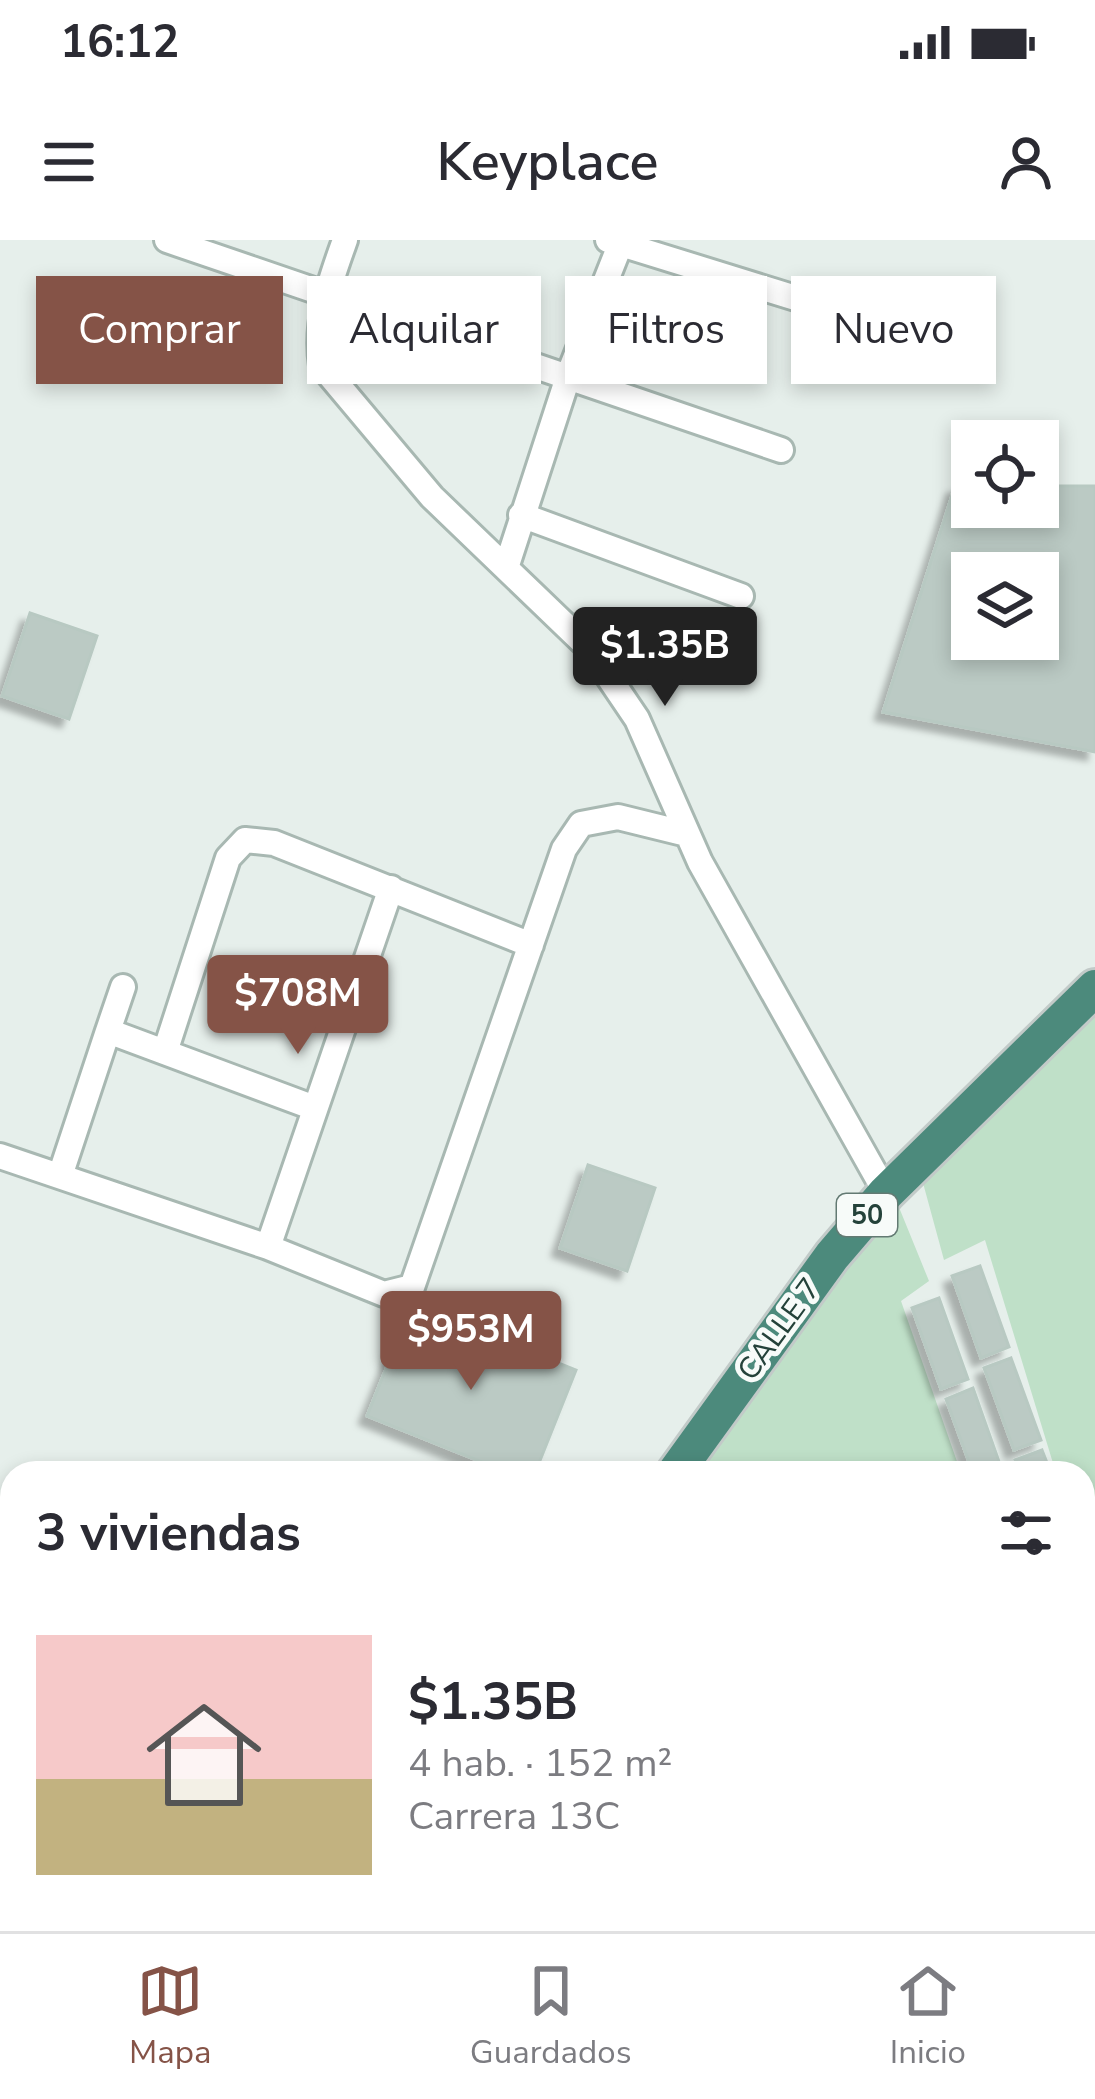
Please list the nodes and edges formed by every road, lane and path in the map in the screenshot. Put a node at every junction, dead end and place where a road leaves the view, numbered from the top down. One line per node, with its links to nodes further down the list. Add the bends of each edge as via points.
1 (167, 240): 6 (street)
2 (344, 240): 4 (street)
3 (617, 241): 5 (street); 7 (street)
4 (332, 276)
5 (604, 276)
6 (307, 288)
7 (791, 296)
8 (337, 384): 13 (street, via 432,497)
9 (566, 384): 12 (street)
10 (597, 384): 11 (street)
11 (781, 450)
12 (521, 515): 13 (street); 14 (street)
13 (507, 565): 15 (street, via 589,648 625,701)
14 (741, 596)
15 (687, 834): 17 (street, via 618,817 580,824); 25 (street)
16 (391, 888): 17 (street); 21 (street, via 274,843 245,840 228,858); 22 (street)
17 (531, 945): 26 (street, via 412,1287 385,1294)
18 (123, 987): 20 (street)
19 (1095, 988): 25 (highway, CALLE 7 / 50)
20 (108, 1031): 21 (street); 24 (street)
21 (166, 1052): 22 (street)
22 (312, 1107): 26 (street)
23 (0, 1156): 24 (street)
24 (60, 1176): 26 (street)
25 (886, 1193): 27 (highway, CALLE 7 / 50)
26 (268, 1247)
27 (684, 1461)

